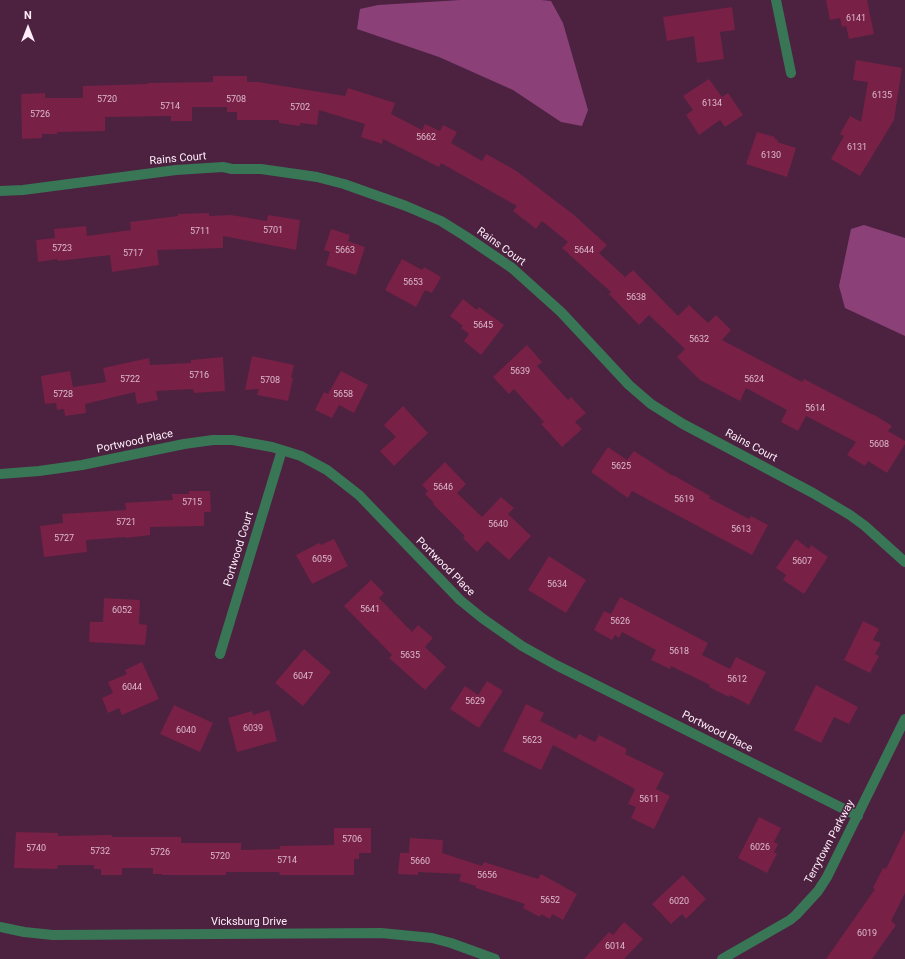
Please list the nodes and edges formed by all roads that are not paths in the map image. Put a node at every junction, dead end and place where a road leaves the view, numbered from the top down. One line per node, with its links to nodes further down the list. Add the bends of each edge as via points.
1 (776, 0): 2 (street)
2 (791, 73)
3 (0, 190): 6 (street, Rains Court, via 23,190 176,170 223,167 261,169 316,177 406,206 440,221 504,262 547,299 629,385 651,404 850,515)
4 (282, 450): 5 (street, Portwood Place, via 243,442 213,440 82,465); 7 (street, Portwood Court); 9 (street, Portwood Place, via 301,456 327,470 359,495 460,600 522,646)
5 (0, 474)
6 (905, 562)
7 (220, 654)
8 (905, 719): 9 (street, Terrytown Parkway)
9 (858, 816): 12 (street, Terrytown Parkway, via 823,885 808,903 790,920)
10 (0, 927): 11 (street, Vicksburg Drive, via 53,935 381,933 432,938)
11 (495, 959)
12 (722, 959)

